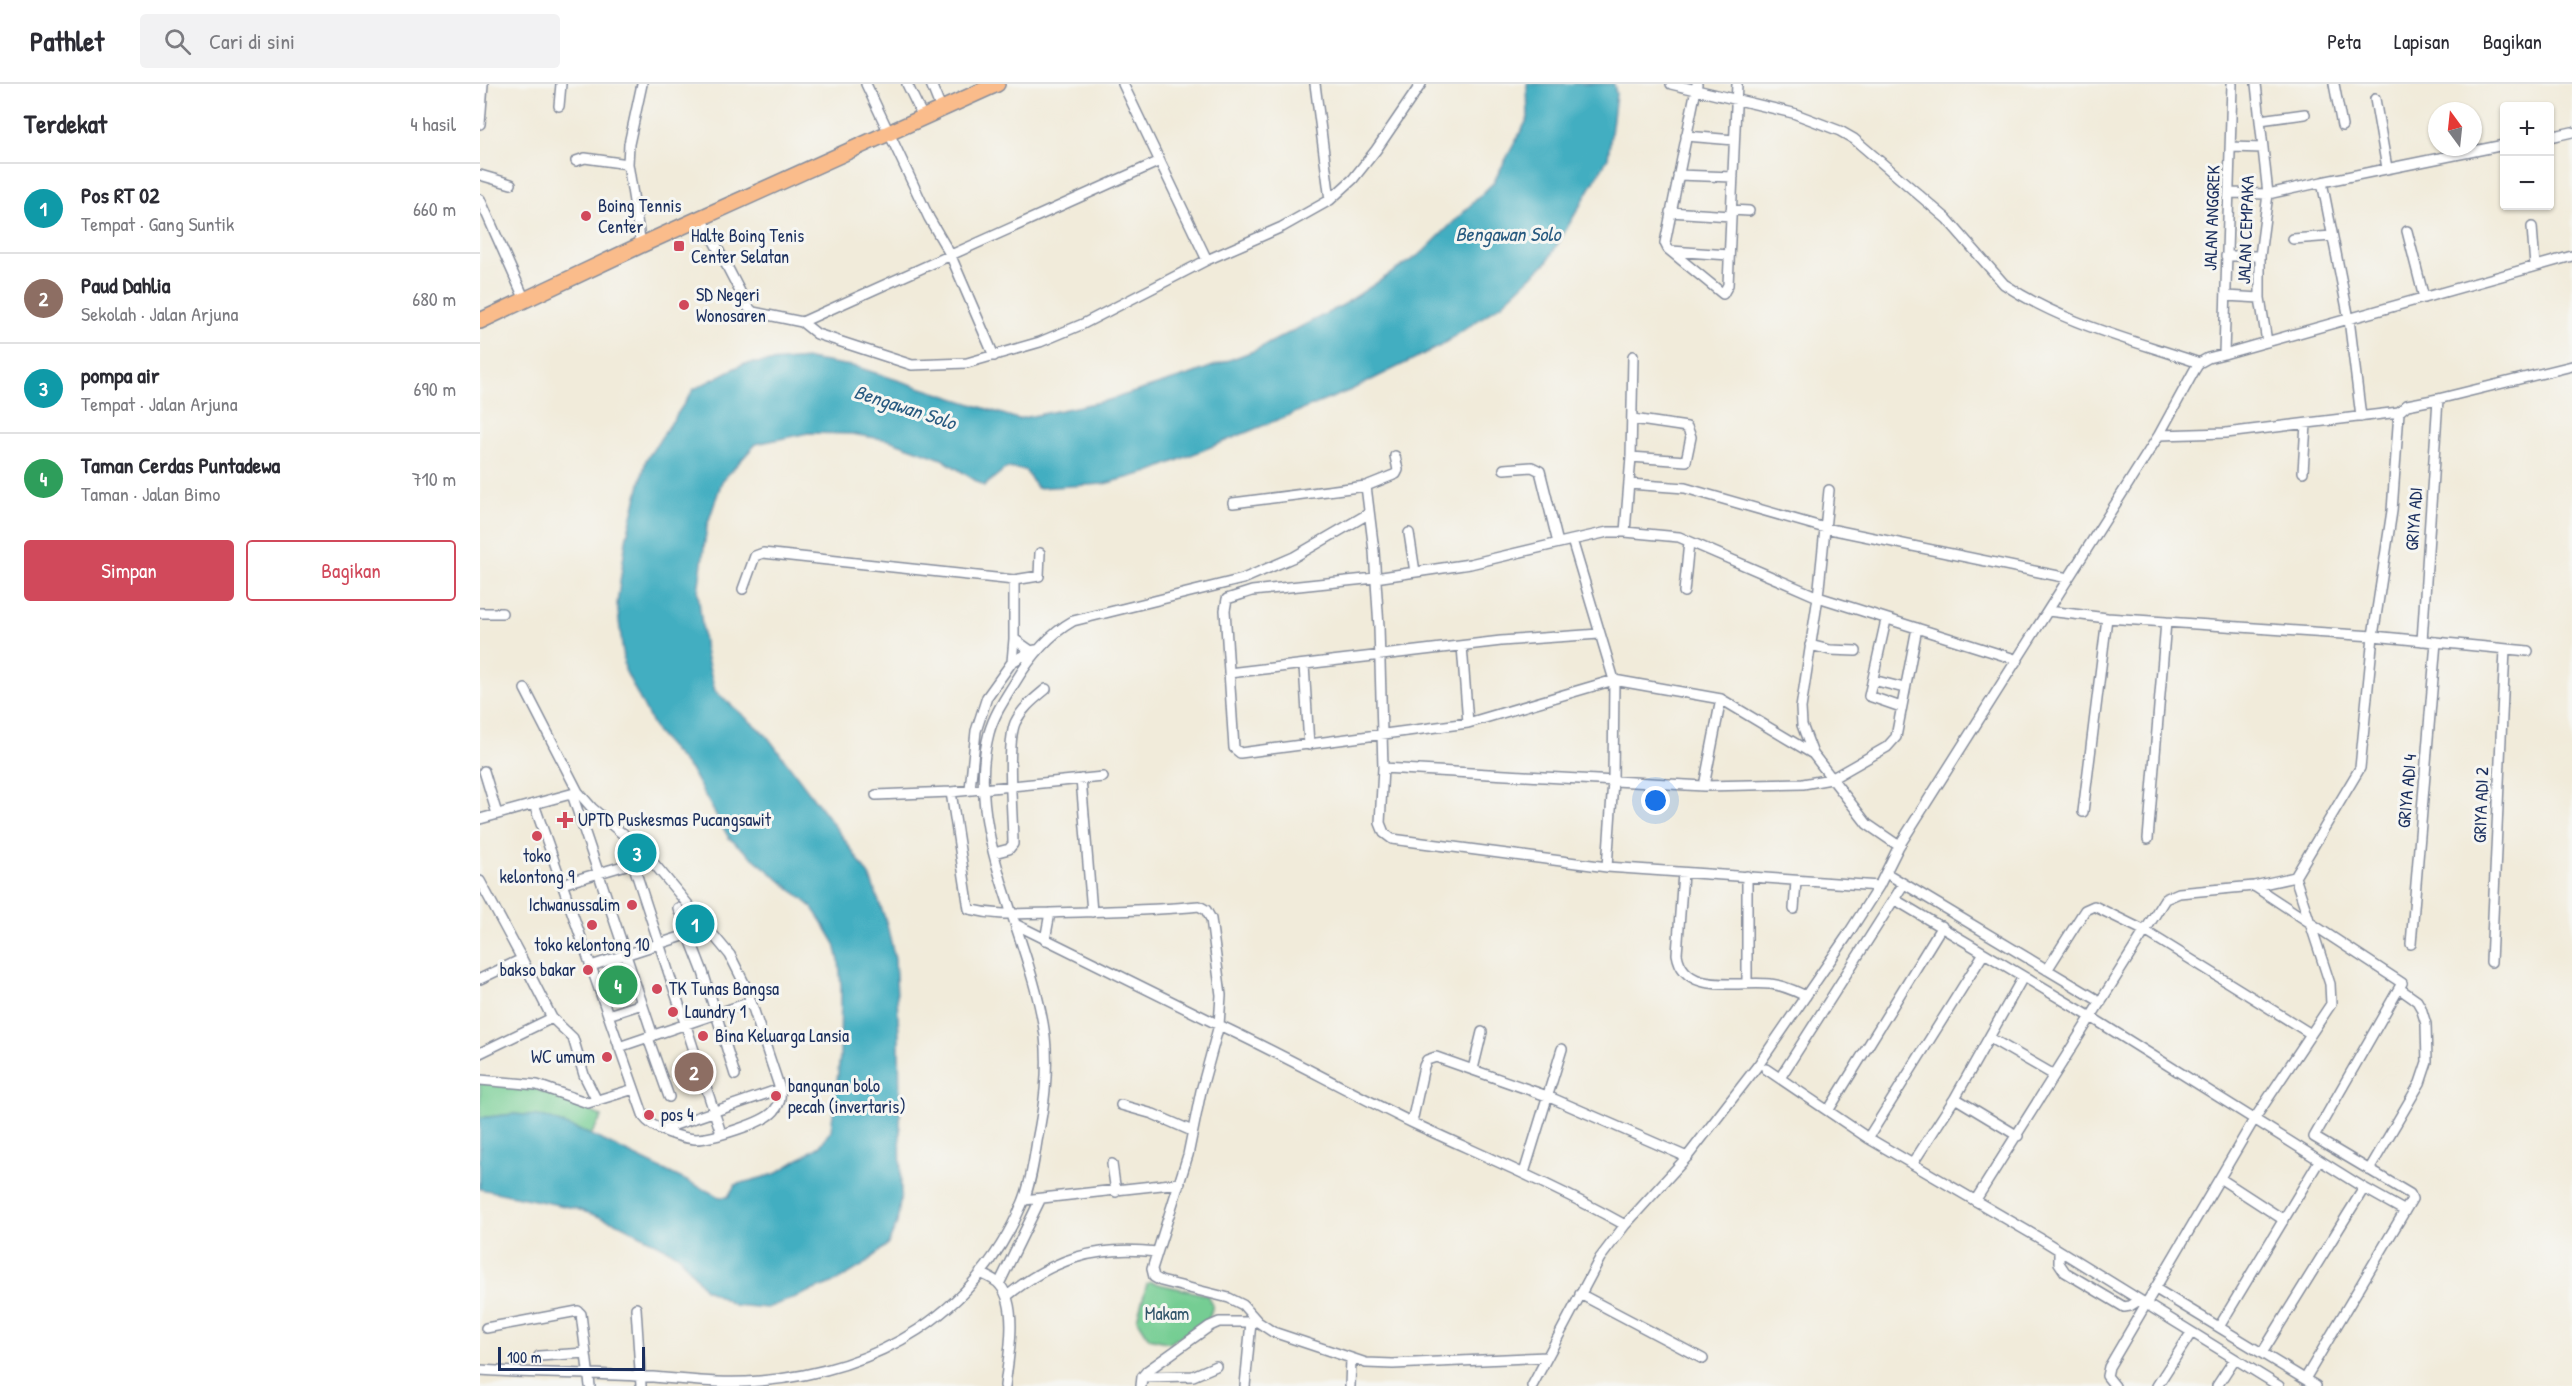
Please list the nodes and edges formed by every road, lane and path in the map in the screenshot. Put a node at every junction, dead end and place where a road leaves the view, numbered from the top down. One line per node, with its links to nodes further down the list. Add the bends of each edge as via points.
1 (483, 84): 24 (street)
2 (561, 84): 19 (street)
3 (642, 84): 36 (street)
4 (867, 84): 27 (street)
5 (908, 84): 22 (street)
6 (931, 84): 20 (street)
7 (997, 84): 20 (main road)
8 (1124, 84): 35 (street)
9 (1315, 84): 46 (street)
10 (1421, 84): 46 (street, via 1376,150)
11 (1671, 84): 16 (street)
12 (1737, 84): 18 (street)
13 (2232, 84): 32 (street, JALAN ANGGREK)
14 (2256, 84): 23 (street, JALAN CEMPAKA)
15 (2334, 84): 25 (street)
16 (1696, 87): 18 (street); 29 (street)
17 (2375, 99): 37 (street)
18 (1736, 101): 30 (street); 75 (street, via 1817,121 1854,139 1947,219 2004,284 2032,303 2068,320)
19 (559, 106)
20 (941, 109): 22 (main road)
21 (2305, 114): 23 (street)
22 (923, 117): 27 (main road)
23 (2260, 120): 33 (street, JALAN CEMPAKA)
24 (480, 124)
25 (2342, 126)
26 (2572, 132): 28 (street)
27 (888, 134): 50 (main road); 57 (street, via 928,218)
28 (2554, 135)
29 (1686, 136): 30 (street); 39 (street)
30 (1734, 140): 40 (street)
31 (2500, 146): 37 (street)
32 (2231, 147): 33 (street); 43 (street, JALAN ANGGREK)
33 (2263, 148): 44 (street, JALAN CEMPAKA)
34 (576, 161): 36 (street, via 585,158)
35 (1160, 161): 57 (street); 62 (street)
36 (628, 164): 55 (street)
37 (2387, 168): 41 (street)
38 (480, 175): 42 (street)
39 (1678, 176): 40 (street); 47 (street)
40 (1733, 177): 49 (street)
41 (2322, 182): 44 (street); 53 (street)
42 (511, 184)
43 (2229, 193): 44 (street); 59 (street, JALAN ANGGREK)
44 (2268, 194): 60 (street, JALAN CEMPAKA)
45 (480, 199): 67 (street)
46 (1330, 200): 62 (street)
47 (1670, 212): 49 (street); 56 (street, via 1665,240)
48 (1749, 212): 49 (street)
49 (1731, 213): 58 (street)
50 (702, 218): 55 (main road); 70 (street, via 748,307 762,315)
51 (2532, 227): 63 (street)
52 (2407, 231): 66 (street)
53 (2332, 236): 54 (street); 68 (street)
54 (2293, 238)
55 (641, 245): 67 (main road)
56 (1671, 251): 58 (street); 58 (street, via 1723,294 1728,285)
57 (950, 254): 70 (street); 73 (street)
58 (1729, 255)
59 (2226, 256): 60 (street); 64 (street, JALAN ANGGREK)
60 (2260, 256): 65 (street, JALAN CEMPAKA)
61 (2572, 256): 63 (street)
62 (1207, 260): 73 (street, via 1083,324)
63 (2535, 266): 66 (street)
64 (2226, 297): 65 (street); 72 (street, JALAN ANGGREK)
65 (2260, 298): 71 (street, JALAN CEMPAKA)
66 (2424, 298): 68 (street)
67 (525, 300): 69 (main road)
68 (2349, 319): 71 (street); 79 (street)
69 (480, 321)
70 (802, 322): 73 (street, via 818,334 912,365 967,363)
71 (2267, 342): 72 (street)
72 (2224, 354): 75 (street)
73 (994, 356)
74 (1633, 356): 80 (street)
75 (2199, 363): 82 (street)
76 (2572, 366): 77 (street)
77 (2438, 399): 78 (street, via 2408,405); 118 (street, GRIYA ADI)
78 (2399, 412): 79 (street); 116 (street, via 2392,511)
79 (2361, 417): 81 (street)
80 (1633, 419): 84 (street); 84 (street, via 1687,427 1691,437 1686,461)
81 (2306, 424): 82 (street, via 2226,433); 86 (street)
82 (2159, 435): 101 (street)
83 (1395, 456): 88 (street, via 1395,474)
84 (1631, 457): 87 (street)
85 (1504, 469): 97 (street, via 1532,466 1540,471)
86 (2303, 472)
87 (1629, 484): 92 (street, via 1685,488); 93 (street)
88 (1366, 486): 90 (street); 91 (street)
89 (1829, 490): 92 (street)
90 (1233, 503)
91 (1368, 514): 100 (street); 102 (street, via 1293,557)
92 (1825, 528): 101 (street); 107 (street)
93 (1624, 532): 95 (street); 96 (street, via 1679,537)
94 (1409, 533): 99 (street)
95 (1572, 540): 97 (street); 115 (street)
96 (1689, 542): 106 (street); 107 (street)
97 (1558, 543): 99 (street, via 1470,564)
98 (1040, 552): 103 (street, via 1039,576)
99 (1415, 572): 100 (street)
100 (1376, 578): 105 (street); 126 (street)
101 (2068, 578): 108 (street)
102 (1243, 579): 105 (street); 123 (street, via 1073,621)
103 (1014, 580): 104 (street, via 763,553 755,556); 117 (street)
104 (743, 589)
105 (1252, 591): 130 (street, via 1226,601)
106 (1684, 592)
107 (1818, 597): 112 (street); 120 (street)
108 (2048, 611): 111 (street); 127 (street)
109 (480, 613): 110 (street)
110 (502, 614)
111 (2107, 618): 113 (street); 158 (street)
112 (1886, 620): 114 (street); 132 (street)
113 (2166, 622): 116 (street); 162 (street)
114 (1917, 628): 127 (street); 134 (street)
115 (1599, 634): 121 (street); 131 (street)
116 (2373, 636): 118 (street); 171 (street, via 2360,768)
117 (1014, 639): 123 (street); 128 (street)
118 (2422, 640): 119 (street)
119 (2436, 642): 122 (street); 192 (street, GRIYA ADI 4)
120 (1810, 645): 124 (street); 143 (street, via 1801,717)
121 (1462, 646): 126 (street); 140 (street)
122 (2505, 649): 125 (street); 196 (street, GRIYA ADI 2)
123 (1034, 650): 128 (street); 139 (street)
124 (1856, 651)
125 (2528, 651)
126 (1379, 657): 129 (street); 141 (street)
127 (2018, 660): 163 (street)
128 (1012, 662): 133 (street)
129 (1304, 665): 130 (street); 142 (street)
130 (1229, 673): 142 (street, via 1237,752)
131 (1614, 680): 137 (street); 140 (street); 149 (street)
132 (1873, 680): 134 (street); 138 (street, via 1870,697)
133 (994, 687): 139 (street); 153 (street, via 976,731)
134 (1904, 688): 138 (street)
135 (525, 689): 155 (street)
136 (1046, 689): 150 (street, via 1028,704 1014,724)
137 (1721, 699): 143 (street); 151 (street)
138 (1900, 707): 148 (street, via 1896,737 1887,747)
139 (999, 708): 152 (street, via 989,734)
140 (1468, 723): 141 (street)
141 (1381, 735): 142 (street); 144 (street)
142 (1310, 745)
143 (1813, 754): 148 (street)
144 (1383, 768): 149 (street); 166 (street, via 1380,823 1392,839)
145 (484, 771): 159 (street)
146 (1103, 777): 147 (street)
147 (1081, 779): 150 (street); 182 (street)
148 (1831, 779): 151 (street, via 1803,784); 163 (street, via 1867,824)
149 (1613, 781): 151 (street); 166 (street)
150 (1011, 786): 152 (street); 164 (street, via 1013,844)
151 (1704, 786)
152 (983, 788): 153 (street); 164 (street, via 983,810)
153 (970, 789): 154 (street)
154 (951, 792): 156 (street); 184 (street, via 969,909)
155 (575, 793): 157 (street); 161 (street); 169 (street)
156 (876, 795)
157 (534, 804): 159 (street); 174 (street)
158 (2083, 812)
159 (497, 814): 160 (street)
160 (480, 819)
161 (623, 832): 165 (street); 187 (street)
162 (2148, 839)
163 (1899, 846): 168 (street)
164 (994, 853): 184 (street)
165 (633, 863): 169 (street); 191 (street)
166 (1607, 867): 167 (street)
167 (1683, 873): 170 (street); 201 (street, via 1677,954 1680,966 1706,983)
168 (1886, 873): 175 (street); 176 (street)
169 (598, 874): 174 (street); 194 (street)
170 (1747, 876): 172 (street); 201 (street)
171 (2295, 877): 177 (street); 185 (street)
172 (1796, 880): 176 (street); 181 (street)
173 (480, 881): 178 (street)
174 (562, 884): 197 (street)
175 (1903, 885): 179 (street); 198 (street)
176 (1879, 886): 203 (street)
177 (2254, 886): 185 (street); 188 (street, via 2169,896)
178 (484, 897): 195 (street)
179 (1894, 899): 186 (street); 224 (street)
180 (678, 908): 189 (street)
181 (1794, 909)
182 (1092, 912): 183 (street); 212 (street, via 1199,906 1206,910 1211,919 1220,985)
183 (1050, 913): 184 (street); 190 (street)
184 (1016, 921): 190 (street); 254 (street, via 1037,992 1046,1053 1045,1098)
185 (2308, 921): 202 (street, via 2402,983); 214 (street, via 2333,998)
186 (1942, 926): 193 (street); 234 (street)
187 (708, 928): 189 (street); 204 (street, via 730,955)
188 (2145, 931): 198 (street, via 2091,906); 205 (street); 214 (street)
189 (689, 934): 191 (street); 207 (street)
190 (1045, 939): 212 (street)
191 (659, 944): 194 (street); 211 (street)
192 (2411, 944)
193 (1984, 952): 199 (street); 242 (street)
194 (626, 954): 197 (street); 206 (street)
195 (522, 959): 200 (street); 210 (street)
196 (2491, 962)
197 (591, 966): 208 (street)
198 (2047, 970): 205 (street)
199 (2023, 977): 209 (street); 216 (street)
200 (480, 979)
201 (1747, 983): 203 (street, via 1772,984)
202 (2400, 989): 241 (street); 248 (street, via 2421,1008 2426,1024 2427,1062 2420,1083)
203 (1806, 996): 244 (street)
204 (751, 1002): 207 (street); 227 (street)
205 (2101, 1002): 209 (street)
206 (642, 1004): 208 (street); 215 (street)
207 (717, 1013): 211 (street); 222 (street)
208 (609, 1015): 217 (street)
209 (2091, 1017): 223 (street); 235 (street)
210 (552, 1018): 219 (street); 231 (street, via 573,1038)
211 (686, 1024): 215 (street); 233 (street)
212 (1219, 1025): 236 (street); 238 (street)
213 (1482, 1032): 220 (street)
214 (2311, 1034): 235 (street)
215 (650, 1037): 217 (street); 229 (street)
216 (1990, 1038): 223 (street); 230 (street)
217 (619, 1047): 226 (street)
218 (1563, 1048): 228 (street)
219 (480, 1053)
220 (1473, 1069): 228 (street); 236 (street, via 1440,1057 1427,1060)
221 (1766, 1069): 224 (street)
222 (735, 1075)
223 (2054, 1075): 240 (street)
224 (1779, 1078): 234 (street)
225 (480, 1080): 231 (street, via 537,1084 588,1103)
226 (634, 1089): 231 (street); 237 (street, via 646,1120)
227 (780, 1089): 233 (street); 239 (street, via 778,1106 767,1118)
228 (1547, 1096): 244 (street); 249 (street)
229 (669, 1097)
230 (1955, 1098): 240 (street); 246 (street)
231 (597, 1101)
232 (1121, 1105): 238 (street)
233 (714, 1111): 237 (street); 239 (street)
234 (1828, 1111): 242 (street)
235 (2255, 1118): 243 (street); 250 (street)
236 (1412, 1122): 249 (street)
237 (663, 1129): 239 (street, via 693,1139)
238 (1192, 1131): 251 (street)
239 (721, 1133)
240 (2018, 1136): 256 (street)
241 (2314, 1137): 243 (street); 248 (street)
242 (1868, 1138): 246 (street)
243 (2305, 1151): 245 (street)
244 (1687, 1157): 259 (street)
245 (2319, 1161): 252 (street); 258 (street)
246 (1913, 1163): 256 (street)
247 (1112, 1164): 253 (street)
248 (2369, 1170): 257 (street, via 2412,1196)
249 (1524, 1173): 259 (street)
250 (2221, 1179): 258 (street); 264 (street)
251 (1180, 1184): 253 (street); 261 (street)
252 (2364, 1188): 257 (street); 274 (street)
253 (1116, 1192): 255 (street)
254 (1024, 1200): 255 (street); 262 (street)
255 (1040, 1200): 263 (street)
256 (1975, 1201): 260 (street)
257 (2405, 1211): 283 (street)
258 (2284, 1220): 270 (street)
259 (1625, 1225): 265 (street)
260 (2059, 1251): 267 (street); 267 (street, via 2059,1263 2065,1272 2124,1307)
261 (1157, 1252): 266 (street, via 1111,1250 1077,1256 1045,1269); 269 (street, via 1152,1269 1156,1279 1229,1298 1243,1305)
262 (980, 1273): 263 (street); 284 (street, via 928,1324 900,1343 843,1366 761,1381)
263 (999, 1284): 266 (street)
264 (2156, 1289): 267 (street); 270 (street)
265 (1580, 1294): 276 (street); 278 (street)
266 (1007, 1296): 288 (street, via 1011,1340)
267 (2142, 1303): 272 (street); 292 (street, via 2109,1367 2108,1376)
268 (636, 1308): 284 (street)
269 (1254, 1322): 277 (street); 285 (street, via 1219,1322 1210,1326 1147,1371); 289 (street)
270 (2219, 1327): 274 (street)
271 (486, 1328): 273 (street, via 578,1311)
272 (2191, 1333): 279 (street); 293 (street)
273 (586, 1353): 275 (street); 282 (street)
274 (2262, 1353): 283 (street)
275 (538, 1356)
276 (1547, 1357): 277 (street, via 1393,1364); 291 (street)
277 (1351, 1359): 290 (street)
278 (1703, 1359)
279 (2234, 1360): 286 (street); 294 (street)
280 (1216, 1366): 285 (street, via 1193,1376)
281 (480, 1370): 282 (street)
282 (589, 1374): 284 (street); 287 (street)
283 (2305, 1379): 295 (street)
284 (641, 1381)
285 (1142, 1381)
286 (2275, 1385)
287 (590, 1386)
288 (1005, 1386)
289 (1245, 1386)
290 (1350, 1386)
291 (1532, 1386)
292 (2115, 1386)
293 (2157, 1386)
294 (2217, 1386)
295 (2316, 1386)

